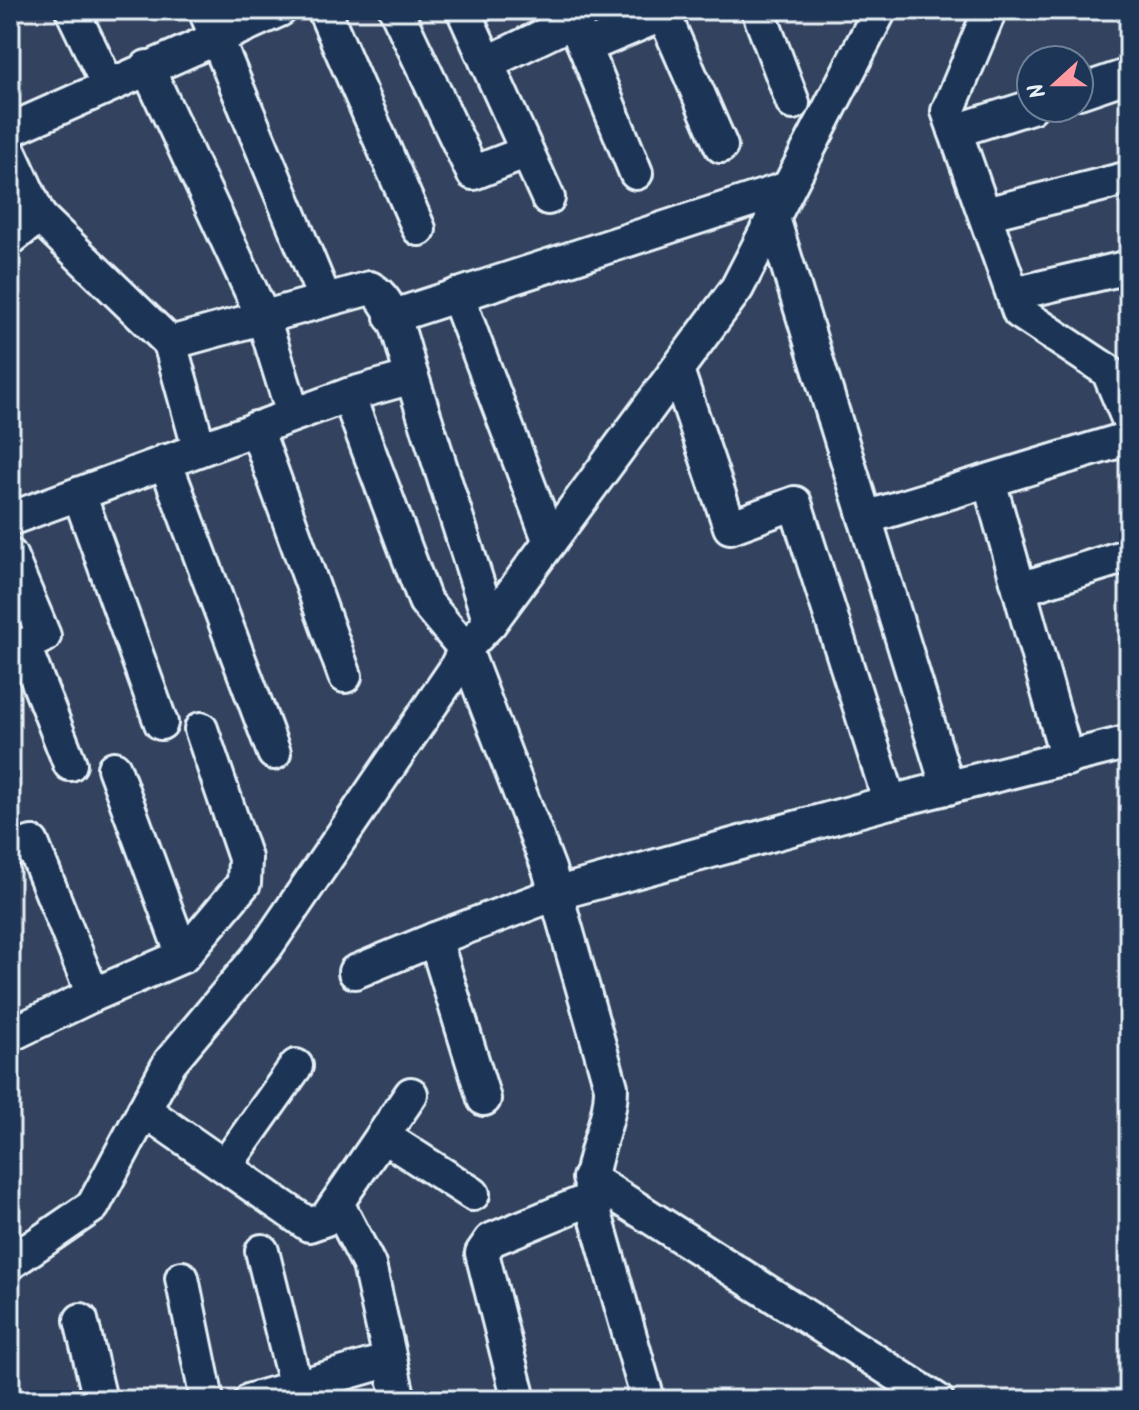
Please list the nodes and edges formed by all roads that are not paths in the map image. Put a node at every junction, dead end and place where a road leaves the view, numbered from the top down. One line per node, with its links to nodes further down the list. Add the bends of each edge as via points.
1 (72, 10): 15 (street)
2 (280, 10): 10 (street)
3 (324, 10): 31 (street)
4 (396, 10): 22 (street, via 473,173)
5 (463, 10): 12 (street)
6 (758, 10): 17 (street)
7 (990, 10): 20 (street, via 948,111)
8 (666, 11): 11 (street); 21 (street)
9 (867, 19): 26 (street)
10 (211, 23): 13 (street); 36 (street)
11 (576, 26): 12 (street); 24 (street)
12 (487, 63): 22 (street)
13 (147, 67): 15 (street); 37 (street)
14 (1129, 75): 16 (street)
15 (108, 85): 19 (street)
16 (1095, 87)
17 (793, 103)
18 (1015, 112): 20 (street)
19 (10, 130)
20 (955, 131): 28 (street)
21 (721, 146)
22 (527, 152): 27 (street)
23 (10, 153): 29 (street)
24 (636, 173)
25 (1129, 178): 28 (street)
26 (788, 188): 30 (street); 35 (street)
27 (548, 198)
28 (985, 214): 34 (street)
29 (39, 216): 32 (street); 39 (street)
30 (773, 218): 40 (street, via 737,288); 51 (street)
31 (419, 229)
32 (10, 239)
33 (1129, 267): 34 (street)
34 (1013, 294): 44 (street, via 1019,312 1108,371)
35 (457, 295): 38 (street); 53 (street)
36 (325, 300): 37 (street); 38 (street, via 370,288 379,292)
37 (263, 317): 39 (street); 43 (street)
38 (391, 317): 41 (street)
39 (170, 343): 47 (street)
40 (677, 370): 53 (street); 69 (street, via 730,527 795,503)
41 (412, 377): 42 (street); 57 (street)
42 (348, 395): 43 (street); 59 (street, via 425,601)
43 (293, 414): 45 (street)
44 (1129, 421)
45 (256, 428): 47 (street); 60 (street)
46 (1129, 438): 49 (street)
47 (199, 448): 48 (street)
48 (165, 461): 50 (street); 64 (street)
49 (989, 481): 51 (street); 56 (street)
50 (79, 494): 52 (street); 61 (street)
51 (865, 518): 68 (street)
52 (10, 519)
53 (550, 542): 57 (street)
54 (10, 555): 58 (street, via 44,636)
55 (1129, 555): 56 (street)
56 (1020, 589): 65 (street)
57 (490, 623): 59 (street)
58 (17, 649): 66 (street)
59 (465, 649): 71 (street); 80 (street, via 266,947 170,1062)
60 (345, 676)
61 (161, 723)
62 (201, 729): 73 (street, via 246,872 237,895)
63 (1129, 742): 65 (street)
64 (274, 753)
65 (1067, 759): 68 (street)
66 (70, 764)
67 (114, 768): 73 (street)
68 (948, 788): 69 (street)
69 (890, 802): 71 (street)
70 (10, 850): 75 (street, via 32,843)
71 (558, 893): 72 (street); 83 (street, via 611,1087 611,1108)
72 (435, 939): 74 (street); 79 (street)
73 (183, 956): 75 (street)
74 (355, 972)
75 (93, 995): 76 (street)
76 (10, 1035)
77 (296, 1066): 82 (street)
78 (411, 1094): 81 (street)
79 (484, 1099)
80 (144, 1110): 82 (street); 87 (street, via 93,1206)
81 (383, 1136): 84 (street); 85 (street)
82 (226, 1165): 85 (street, via 309,1225 326,1219)
83 (590, 1188): 96 (street, via 491,1240 482,1253); 97 (street); 98 (street)
84 (473, 1194)
85 (337, 1203): 90 (street, via 369,1265)
86 (262, 1251): 91 (street)
87 (10, 1263)
88 (182, 1278): 93 (street)
89 (81, 1320): 92 (street)
90 (390, 1360): 91 (street); 95 (street)
91 (298, 1394): 94 (street)
92 (100, 1400)
93 (207, 1400)
94 (251, 1400)
95 (399, 1400)
96 (519, 1400)
97 (648, 1400)
98 (937, 1400)

